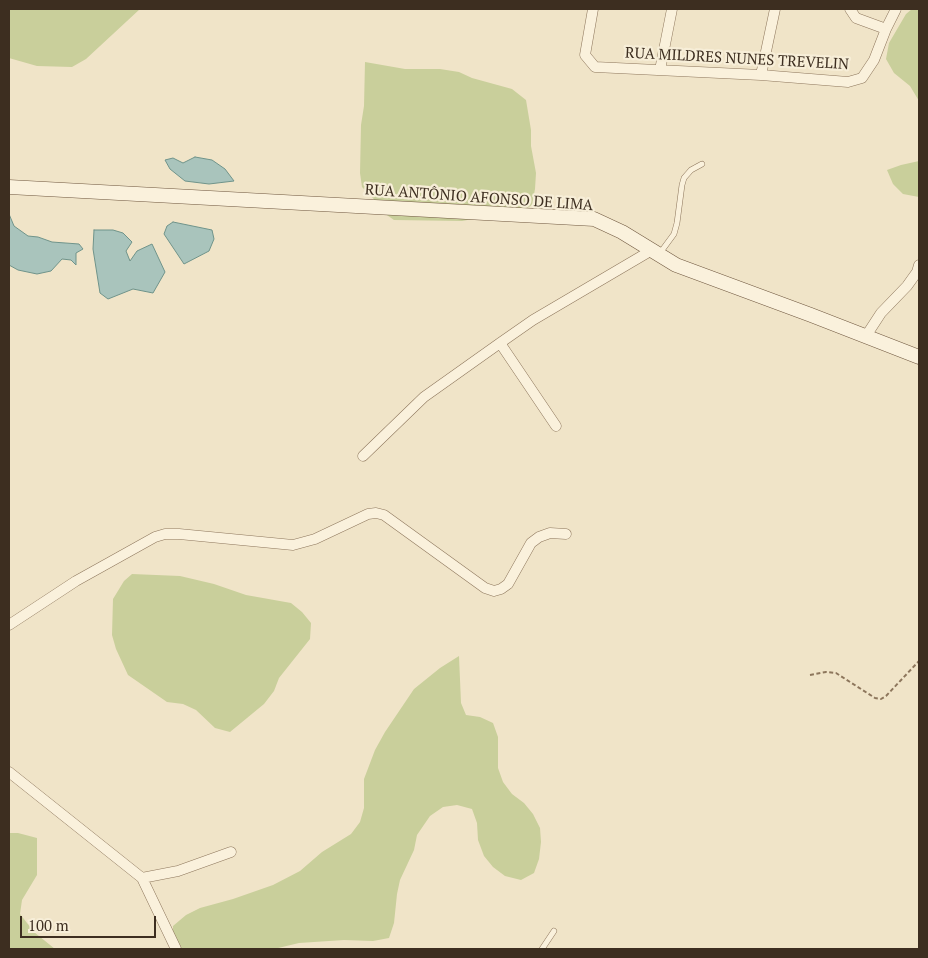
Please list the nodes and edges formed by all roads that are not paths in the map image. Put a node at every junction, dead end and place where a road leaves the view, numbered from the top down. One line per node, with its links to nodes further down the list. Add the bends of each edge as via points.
1 (593, 9): 7 (street, RUA MILDRES NUNES TREVELIN, via 586,55 595,68)
2 (672, 9): 7 (street)
3 (775, 9): 8 (street)
4 (850, 9): 6 (street, via 856,18)
5 (896, 9): 6 (street, RUA MILDRES NUNES TREVELIN)
6 (886, 29): 8 (street, RUA MILDRES NUNES TREVELIN, via 874,60 862,78 848,82)
7 (660, 70): 8 (street, RUA MILDRES NUNES TREVELIN)
8 (761, 76)
9 (702, 164): 11 (lane, via 684,178 674,234)
10 (9, 187): 11 (main road, RUA ANTÔNIO AFONSO DE LIMA, via 594,219)
11 (655, 253): 13 (main road, RUA ANTÔNIO AFONSO DE LIMA, via 676,265); 14 (street, via 540,315)
12 (919, 265): 13 (street, via 907,286)
13 (866, 336): 15 (main road, RUA ANTÔNIO AFONSO DE LIMA)
14 (500, 343): 16 (street); 17 (street, via 424,397)
15 (919, 356)
16 (556, 426)
17 (363, 456)
18 (566, 534): 19 (street, via 539,537 531,544 508,584 494,591 485,588 384,515 376,513 293,545 165,534 76,581)
19 (9, 625)
20 (9, 772): 22 (street)
21 (232, 852): 22 (street, via 178,871)
22 (142, 878): 24 (street)
23 (554, 931): 25 (lane)
24 (176, 949)
25 (542, 949)

